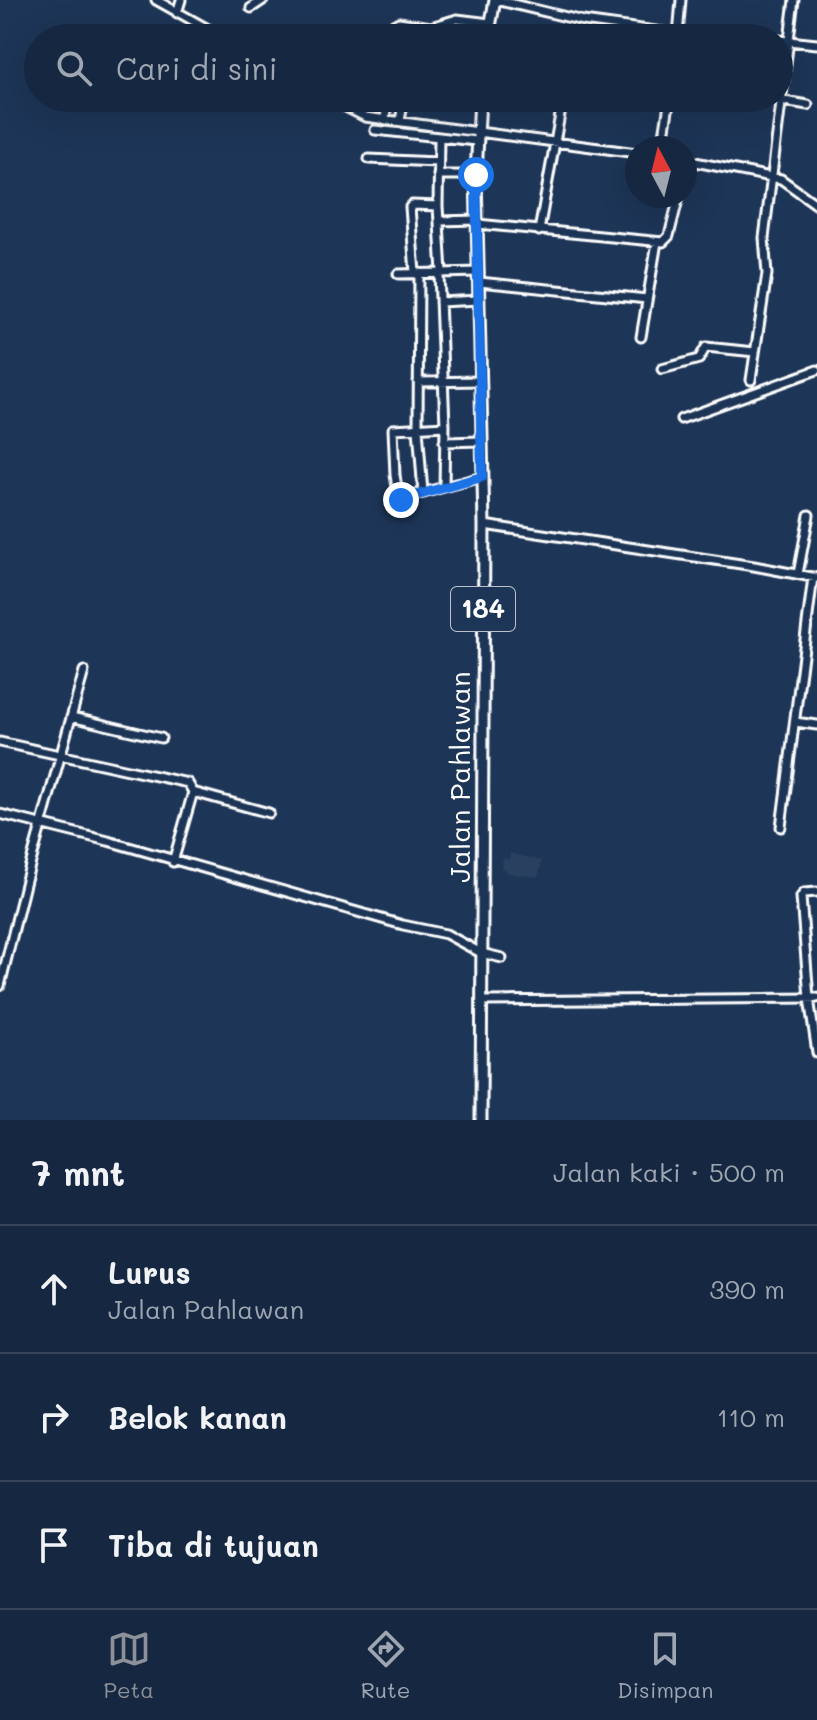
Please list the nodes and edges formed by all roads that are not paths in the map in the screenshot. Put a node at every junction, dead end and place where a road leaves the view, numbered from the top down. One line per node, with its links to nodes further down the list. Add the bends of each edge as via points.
1 (156, 0): 8 (street)
2 (181, 0): 8 (street)
3 (263, 0): 7 (street)
4 (495, 0): 9 (main road); 12 (street)
5 (681, 0): 13 (street)
6 (794, 0): 14 (street)
7 (251, 8)
8 (177, 13): 10 (street)
9 (490, 23): 11 (street, via 457,19)
10 (198, 24)
11 (441, 24)
12 (602, 24)
13 (679, 24)
14 (792, 24)
15 (793, 41): 16 (street)
16 (817, 44)
17 (793, 103): 18 (street)
18 (808, 105)
19 (356, 112): 26 (street)
20 (386, 112): 26 (street)
21 (402, 112): 27 (street)
22 (479, 112): 31 (main road, Jalan Pahlawan / 184)
23 (560, 112): 32 (street)
24 (668, 112): 29 (street)
25 (781, 112): 39 (street)
26 (385, 118): 27 (street)
27 (400, 121): 31 (street)
28 (375, 130): 30 (street)
29 (664, 136)
30 (439, 137): 31 (street); 35 (street)
31 (476, 137): 32 (street); 38 (main road, Jalan Pahlawan / 184)
32 (554, 142): 33 (street); 45 (street)
33 (625, 151)
34 (369, 159): 35 (street)
35 (437, 162): 37 (street)
36 (697, 164): 39 (street)
37 (438, 175): 38 (street); 41 (street)
38 (476, 175): 44 (main road, Jalan Pahlawan / 184)
39 (773, 177): 40 (street); 55 (street)
40 (817, 205)
41 (438, 206): 43 (street); 47 (street, via 410,207)
42 (676, 208): 46 (street, via 669,236)
43 (439, 221): 44 (street); 48 (street)
44 (478, 222): 45 (street); 50 (main road, Jalan Pahlawan / 184)
45 (539, 231): 46 (street)
46 (657, 242): 51 (street)
47 (417, 273): 48 (street); 49 (street); 60 (street)
48 (440, 273): 50 (street); 53 (street)
49 (398, 274)
50 (479, 277): 51 (street); 52 (main road, Jalan Pahlawan / 184)
51 (647, 299): 54 (street)
52 (479, 300): 53 (street); 59 (main road, Jalan Pahlawan / 184)
53 (440, 302): 61 (street)
54 (641, 337)
55 (755, 352): 56 (street, via 706,347 699,359); 58 (street)
56 (662, 369)
57 (817, 370): 62 (street)
58 (751, 380)
59 (481, 381): 61 (street); 65 (main road, Jalan Pahlawan / 184)
60 (418, 382): 61 (street); 64 (street)
61 (443, 382): 63 (street)
62 (681, 419)
63 (445, 426): 64 (street); 66 (street)
64 (418, 428): 69 (street); 69 (street, via 393,428 395,475 399,500)
65 (482, 441): 66 (street); 67 (main road, Jalan Pahlawan / 184)
66 (444, 442): 68 (street)
67 (482, 477): 68 (street); 71 (main road, Jalan Pahlawan / 184)
68 (444, 487): 69 (street)
69 (423, 493)
70 (809, 515): 72 (street)
71 (484, 525): 72 (street); 90 (main road, Jalan Pahlawan / 184)
72 (798, 574): 73 (street)
73 (816, 577): 76 (street)
74 (84, 671): 75 (street)
75 (71, 717): 78 (street); 80 (street)
76 (795, 722): 77 (street); 85 (street)
77 (817, 725)
78 (161, 738)
79 (0, 742): 80 (street)
80 (60, 754): 81 (street, via 188,783); 84 (street)
81 (193, 792): 82 (street); 86 (street)
82 (269, 813)
83 (0, 814): 84 (street)
84 (42, 826): 86 (street); 92 (street)
85 (781, 827)
86 (173, 862): 90 (street, via 446,934)
87 (817, 892): 88 (street, via 802,894)
88 (804, 934): 89 (street); 93 (street)
89 (817, 934)
90 (481, 953): 91 (street); 94 (main road, Jalan Pahlawan / 184)
91 (502, 958)
92 (0, 986)
93 (813, 998): 94 (street); 95 (street)
94 (482, 1001): 97 (main road, Jalan Pahlawan / 184)
95 (815, 1028): 96 (street)
96 (817, 1053)
97 (481, 1120)

